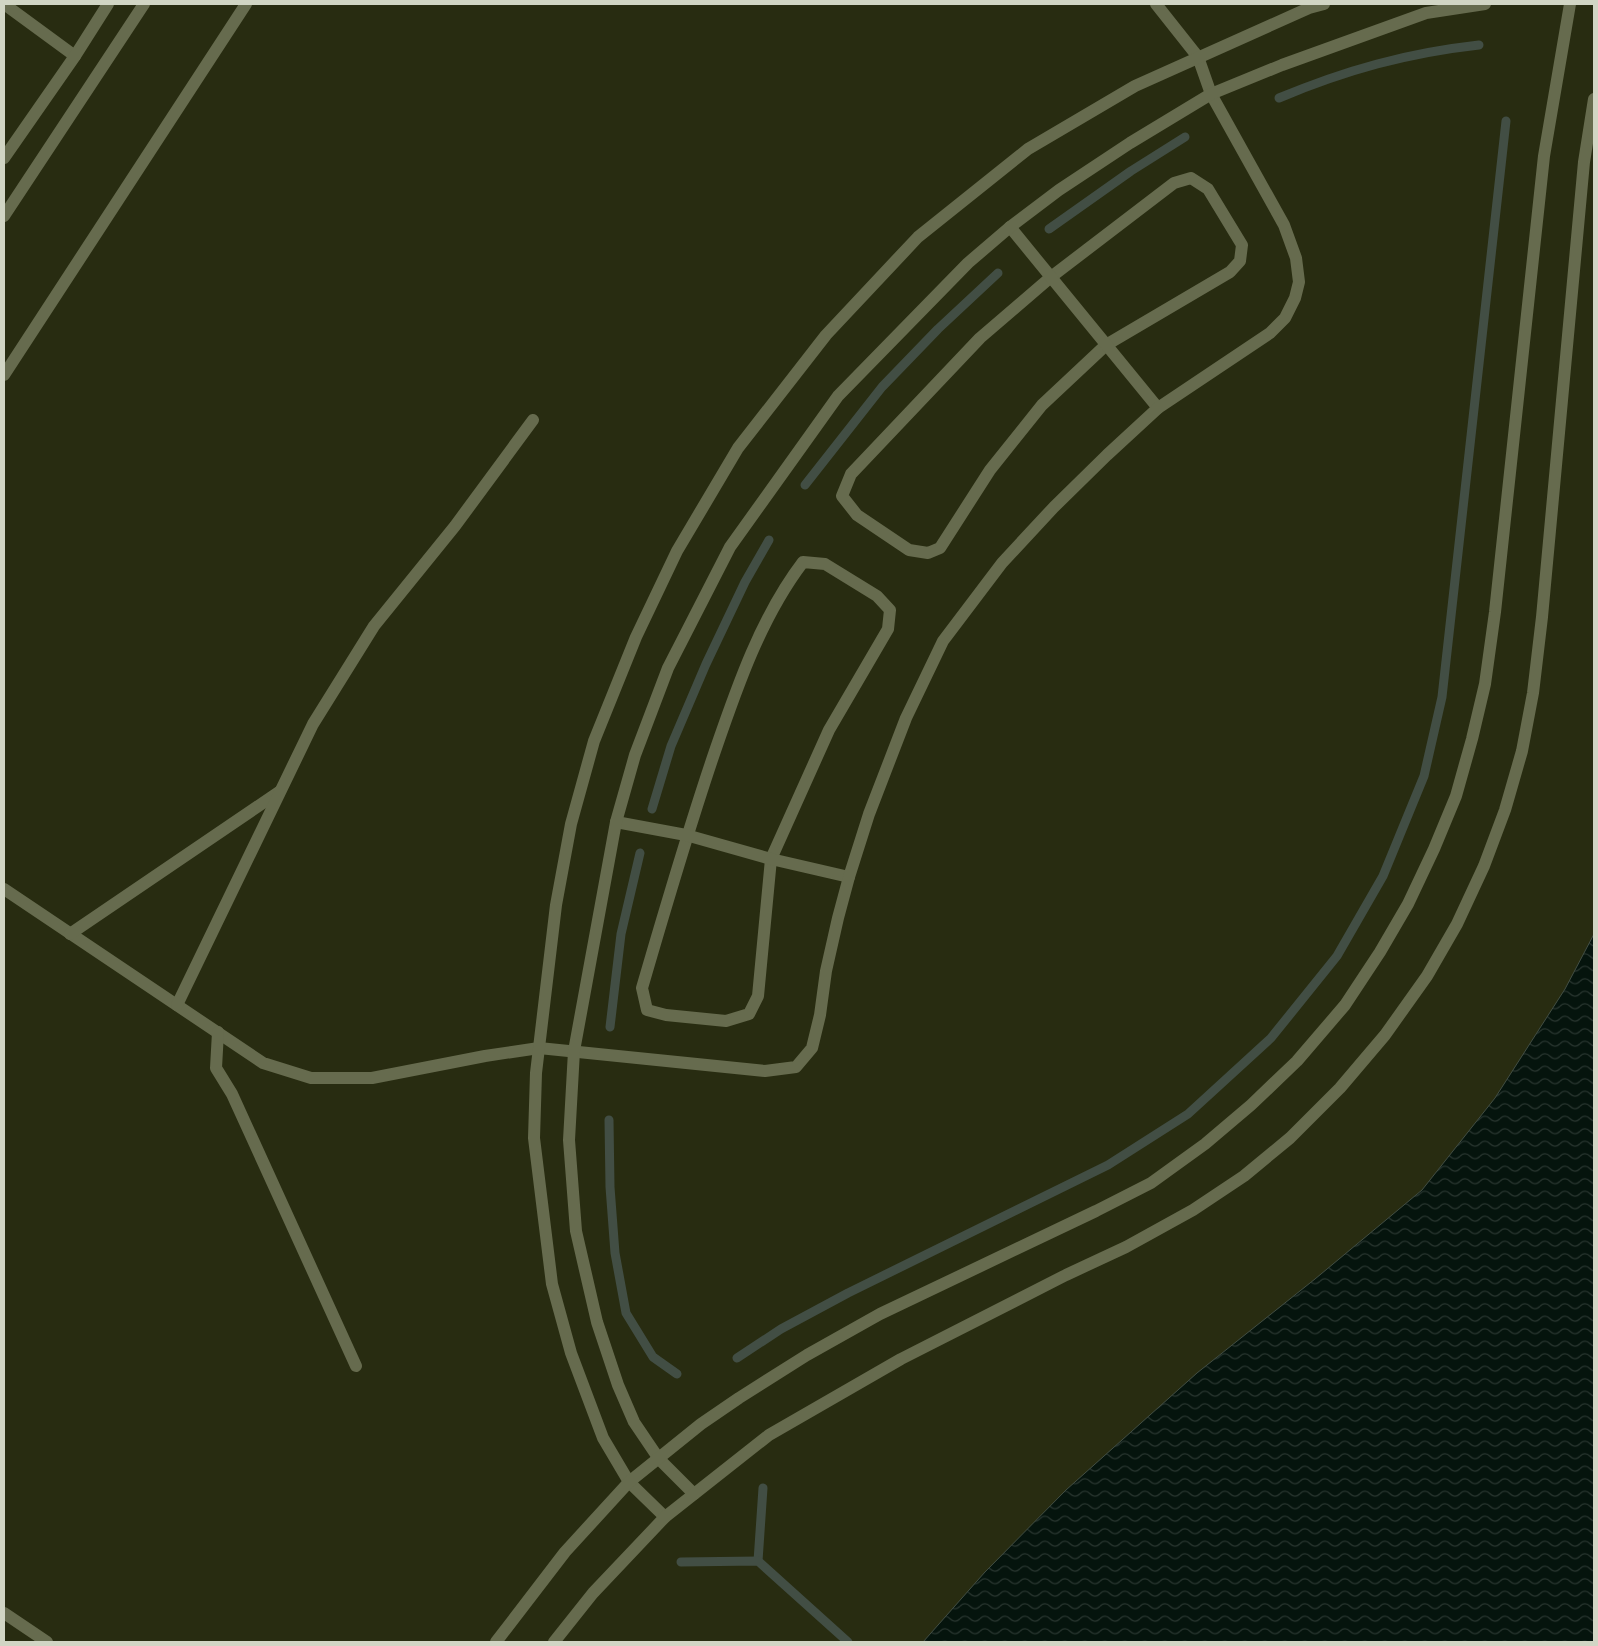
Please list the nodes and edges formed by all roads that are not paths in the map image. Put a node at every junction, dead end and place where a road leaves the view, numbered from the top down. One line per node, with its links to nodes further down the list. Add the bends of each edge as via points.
1 (4, 4): 9 (street)
2 (108, 4): 9 (street)
3 (144, 4): 14 (street)
4 (246, 4): 18 (street)
5 (1156, 4): 10 (street)
6 (1324, 4): 10 (street)
7 (1485, 4): 11 (street, via 1426,14 1282,65)
8 (1570, 4): 33 (street, via 1544,156 1485,684 1456,796 1431,857 1380,952 1345,1005 1297,1061 1205,1144 1151,1182 880,1314 739,1398)
9 (76, 56): 13 (street)
10 (1198, 57): 11 (street); 30 (street, via 1135,86 1028,149 918,237 826,335 738,448 677,551 636,637 594,741 571,824 556,905)
11 (1212, 94): 15 (street, via 1130,143); 19 (street, via 1284,225 1296,258 1299,282 1285,318 1270,333)
12 (1594, 99): 35 (street, via 1583,172 1542,617 1522,751 1484,866 1458,924 1427,976 1385,1035 1340,1088 1290,1138 1244,1176 1193,1210 1126,1247 901,1359 827,1401 769,1435)
13 (4, 158)
14 (4, 216)
15 (1010, 227): 16 (street); 22 (street, via 968,263 838,396 730,546 668,668 635,755)
16 (1051, 277): 17 (street); 17 (street, via 1174,183 1191,178 1208,189 1242,245 1240,261 1230,272); 17 (street, via 980,338 851,474 842,496 857,515 909,550 928,553 940,548 990,470 1042,405)
17 (1106, 345): 19 (street)
18 (4, 375)
19 (1158, 408): 25 (street, via 1054,507 1002,562 943,641 906,718)
20 (533, 420): 21 (street, via 456,526 374,626 313,724)
21 (281, 791): 27 (street); 28 (street)
22 (616, 822): 23 (street); 31 (street)
23 (686, 835): 24 (street); 24 (street, via 642,988 646,1010 726,1021 749,1014 758,996); 24 (street, via 729,710 766,621 803,562 824,564 877,596 890,610 888,629 829,730)
24 (771, 859): 25 (street)
25 (849, 877): 31 (street, via 826,971 812,1048 796,1067 765,1071)
26 (4, 889): 27 (street)
27 (70, 934): 28 (street)
28 (177, 1006): 29 (street)
29 (218, 1032): 30 (street, via 263,1063 312,1078 372,1078); 32 (street, via 216,1068 232,1094)
30 (539, 1048): 31 (street); 34 (street, via 534,1138 552,1284 571,1353 603,1438)
31 (574, 1051): 33 (street, via 569,1140 576,1230 597,1322 618,1384 634,1422)
32 (356, 1366)
33 (659, 1458): 34 (street); 35 (street)
34 (629, 1482): 36 (street); 39 (street, via 564,1552)
35 (694, 1494): 36 (street)
36 (665, 1517): 40 (street, via 593,1593)
37 (4, 1613): 38 (street)
38 (47, 1642)
39 (496, 1642)
40 (554, 1642)

